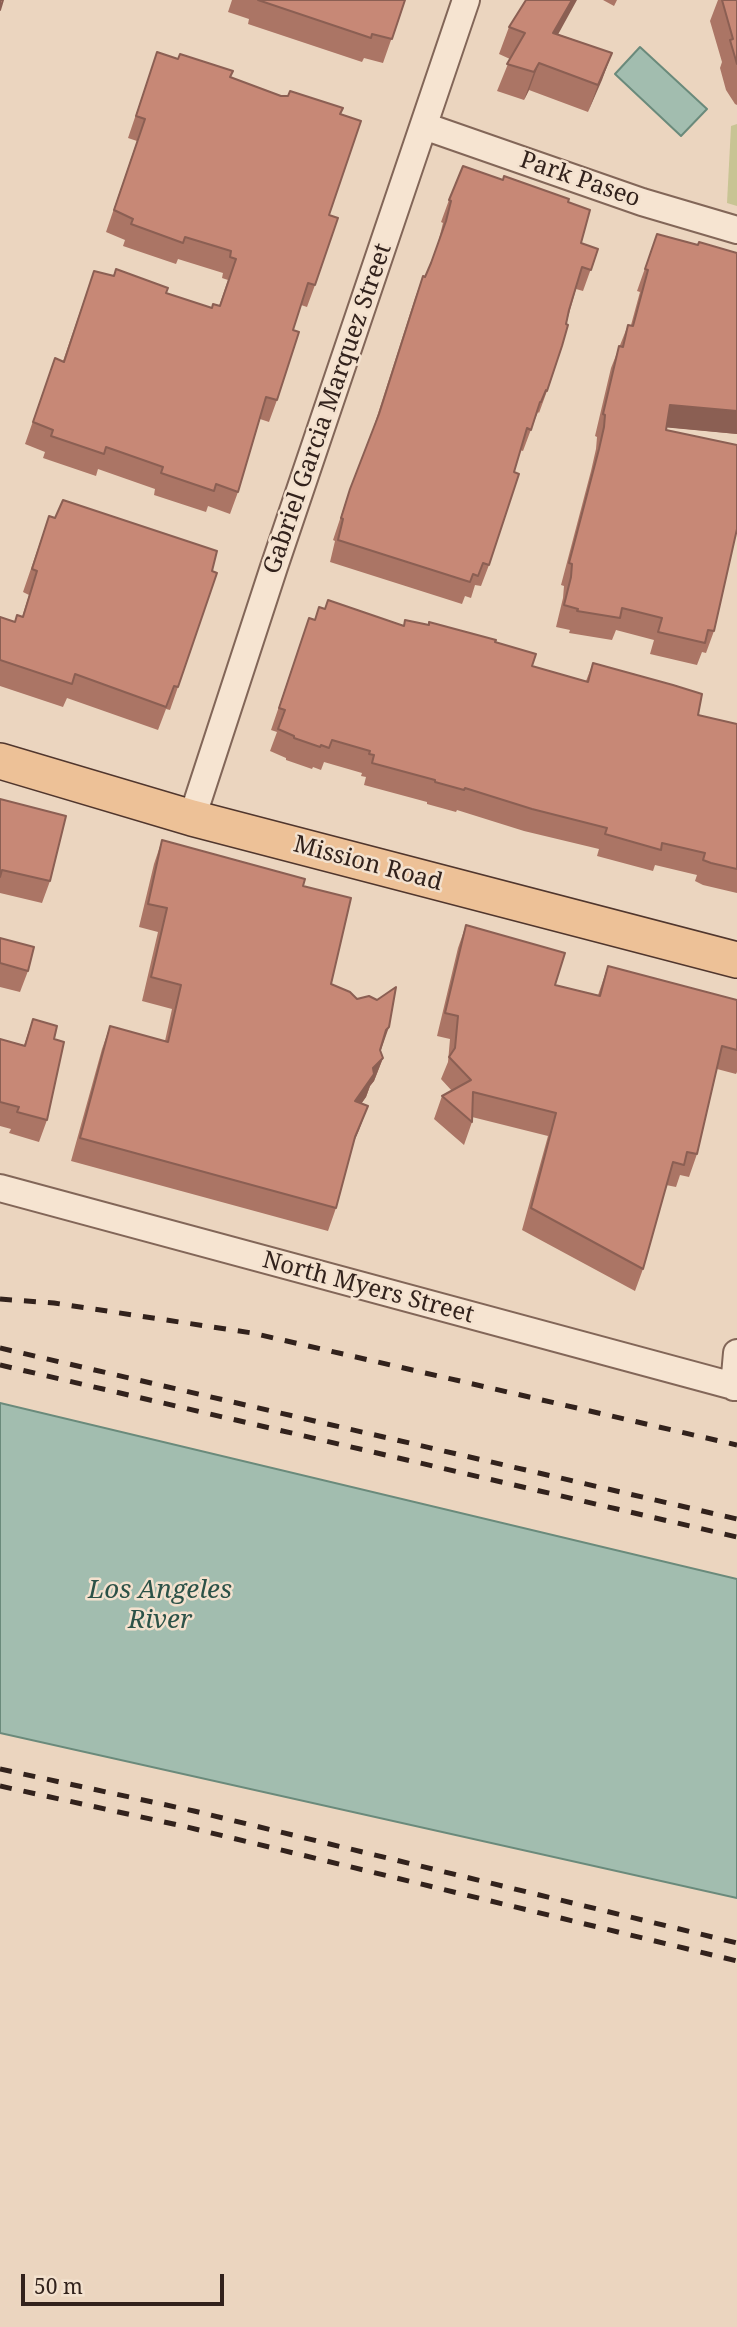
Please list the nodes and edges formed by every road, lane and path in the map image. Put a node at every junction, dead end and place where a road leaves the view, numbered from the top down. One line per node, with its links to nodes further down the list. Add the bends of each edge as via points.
1 (466, 0): 2 (street, Gabriel Garcia Marquez Street)
2 (424, 126): 3 (street, Park Paseo); 5 (street, Gabriel Garcia Marquez Street)
3 (737, 230)
4 (0, 761): 5 (main road, Mission Road)
5 (192, 818): 6 (main road, Mission Road)
6 (737, 960)
7 (0, 1188): 9 (street, North Myers Street)
8 (737, 1353): 9 (street)
9 (735, 1387)

